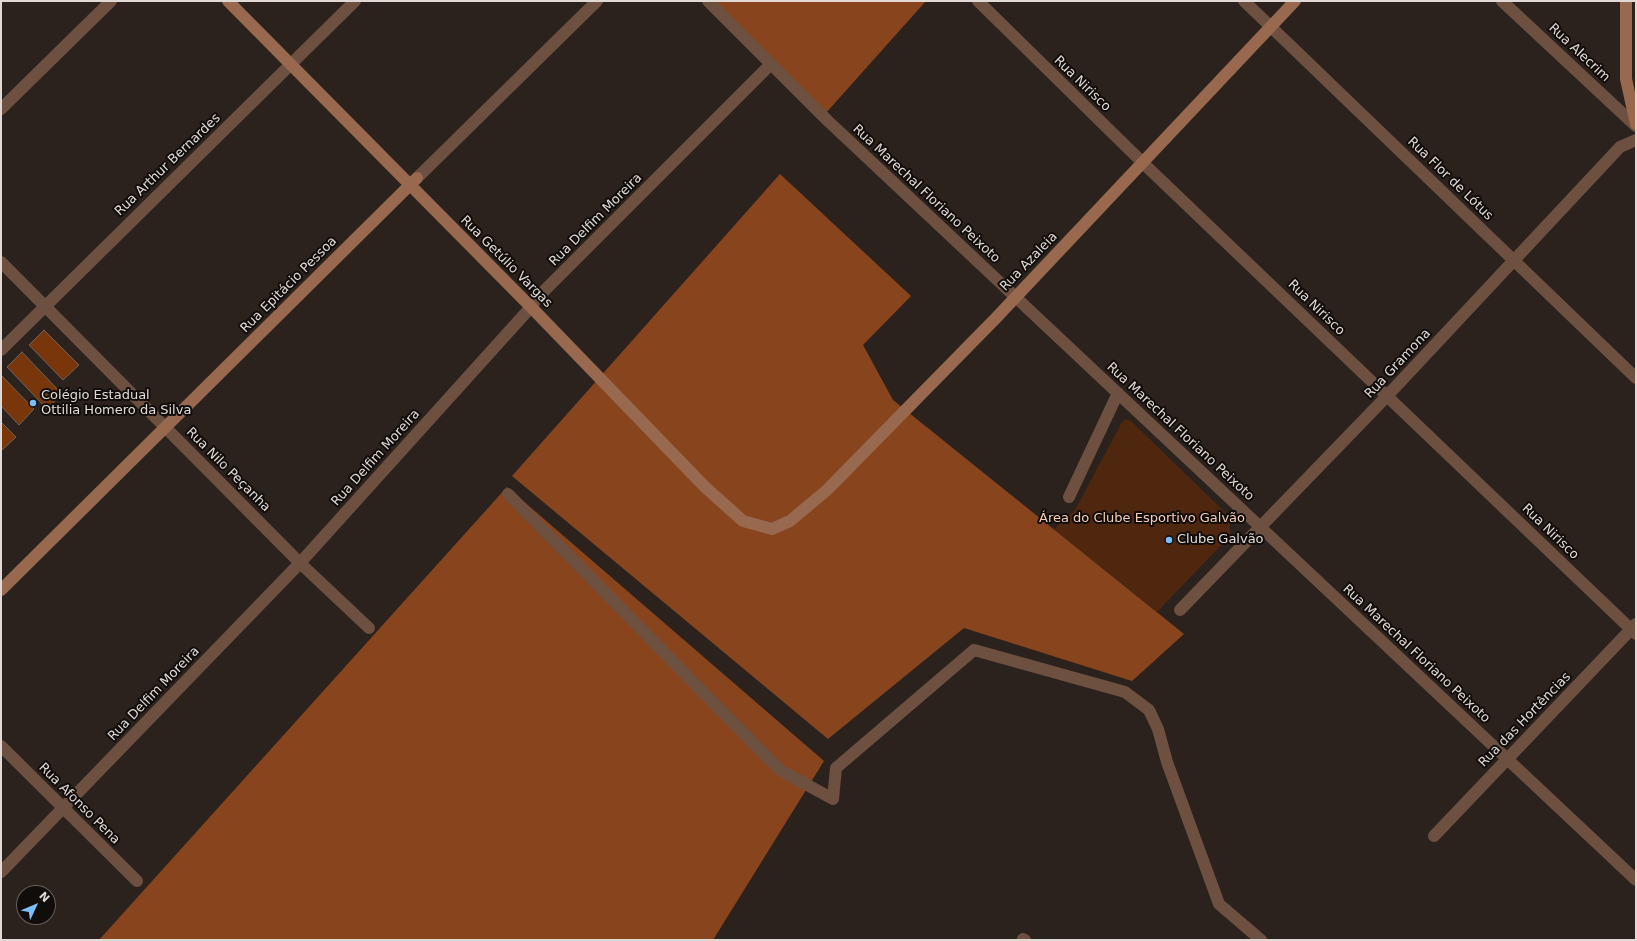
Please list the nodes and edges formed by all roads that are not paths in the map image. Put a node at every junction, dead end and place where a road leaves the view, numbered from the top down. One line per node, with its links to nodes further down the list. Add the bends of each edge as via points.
1 (111, 1): 14 (street)
2 (228, 1): 13 (street, Rua Getúlio Vargas)
3 (355, 1): 13 (street, Rua Arthur Bernardes)
4 (597, 1): 18 (street, Rua Epitácio Pessoa)
5 (708, 1): 12 (street, Rua Marechal Floriano Peixoto)
6 (978, 1): 17 (street, Rua Nirisco)
7 (1244, 1): 11 (street, Rua Flor de Lótus)
8 (1295, 1): 11 (street, Rua Azaleia)
9 (1502, 1): 15 (street, Rua Alecrim)
10 (1626, 1): 15 (street, via 1626,79)
11 (1271, 27): 17 (street, Rua Azaleia); 19 (street, Rua Flor de Lótus)
12 (771, 64): 21 (street, Rua Marechal Floriano Peixoto); 23 (street, Rua Delfim Moreira)
13 (291, 65): 18 (street, Rua Getúlio Vargas); 22 (street, Rua Arthur Bernardes)
14 (1, 109)
15 (1636, 125)
16 (1636, 140): 19 (street, Rua Gramona, via 1620,146)
17 (1143, 163): 21 (street, Rua Azaleia); 27 (street, Rua Nirisco)
18 (413, 181): 23 (street, Rua Getúlio Vargas); 28 (street, Rua Epitácio Pessoa)
19 (1514, 261): 25 (street, Rua Flor de Lótus); 27 (street, Rua Gramona)
20 (1, 262): 22 (street, Rua Nilo Peçanha)
21 (1015, 297): 26 (street, Rua Marechal Floriano Peixoto); 32 (street, Rua Azaleia, via 827,490 790,521)
22 (45, 306): 24 (street, Rua Arthur Bernardes); 28 (street, Rua Nilo Peçanha)
23 (531, 307): 32 (street, Rua Getúlio Vargas, via 705,486 743,521); 33 (street, Rua Delfim Moreira)
24 (1, 350)
25 (1636, 378)
26 (1118, 393): 30 (street); 31 (street, Rua Marechal Floriano Peixoto)
27 (1387, 396): 31 (street, Rua Gramona); 37 (street, Rua Nirisco)
28 (165, 426): 33 (street, Rua Nilo Peçanha); 34 (street, Rua Epitácio Pessoa)
29 (508, 494): 45 (street, via 780,770 833,799 836,768 974,650 1125,692 1149,710 1158,729 1167,762 1219,904)
30 (1069, 497)
31 (1260, 527): 35 (street, Rua Gramona); 39 (street, Rua Marechal Floriano Peixoto)
32 (772, 529)
33 (300, 562): 36 (street, Rua Nilo Peçanha); 40 (street, Rua Delfim Moreira)
34 (1, 590)
35 (1180, 610)
36 (369, 628)
37 (1634, 629): 39 (street, Rua das Hortências)
38 (1, 746): 40 (street, Rua Afonso Pena)
39 (1507, 760): 41 (street, Rua das Hortências); 43 (street, Rua Marechal Floriano Peixoto)
40 (62, 808): 42 (street, Rua Delfim Moreira); 44 (street, Rua Afonso Pena)
41 (1434, 836)
42 (1, 872)
43 (1636, 880)
44 (137, 881)
45 (1260, 940)

